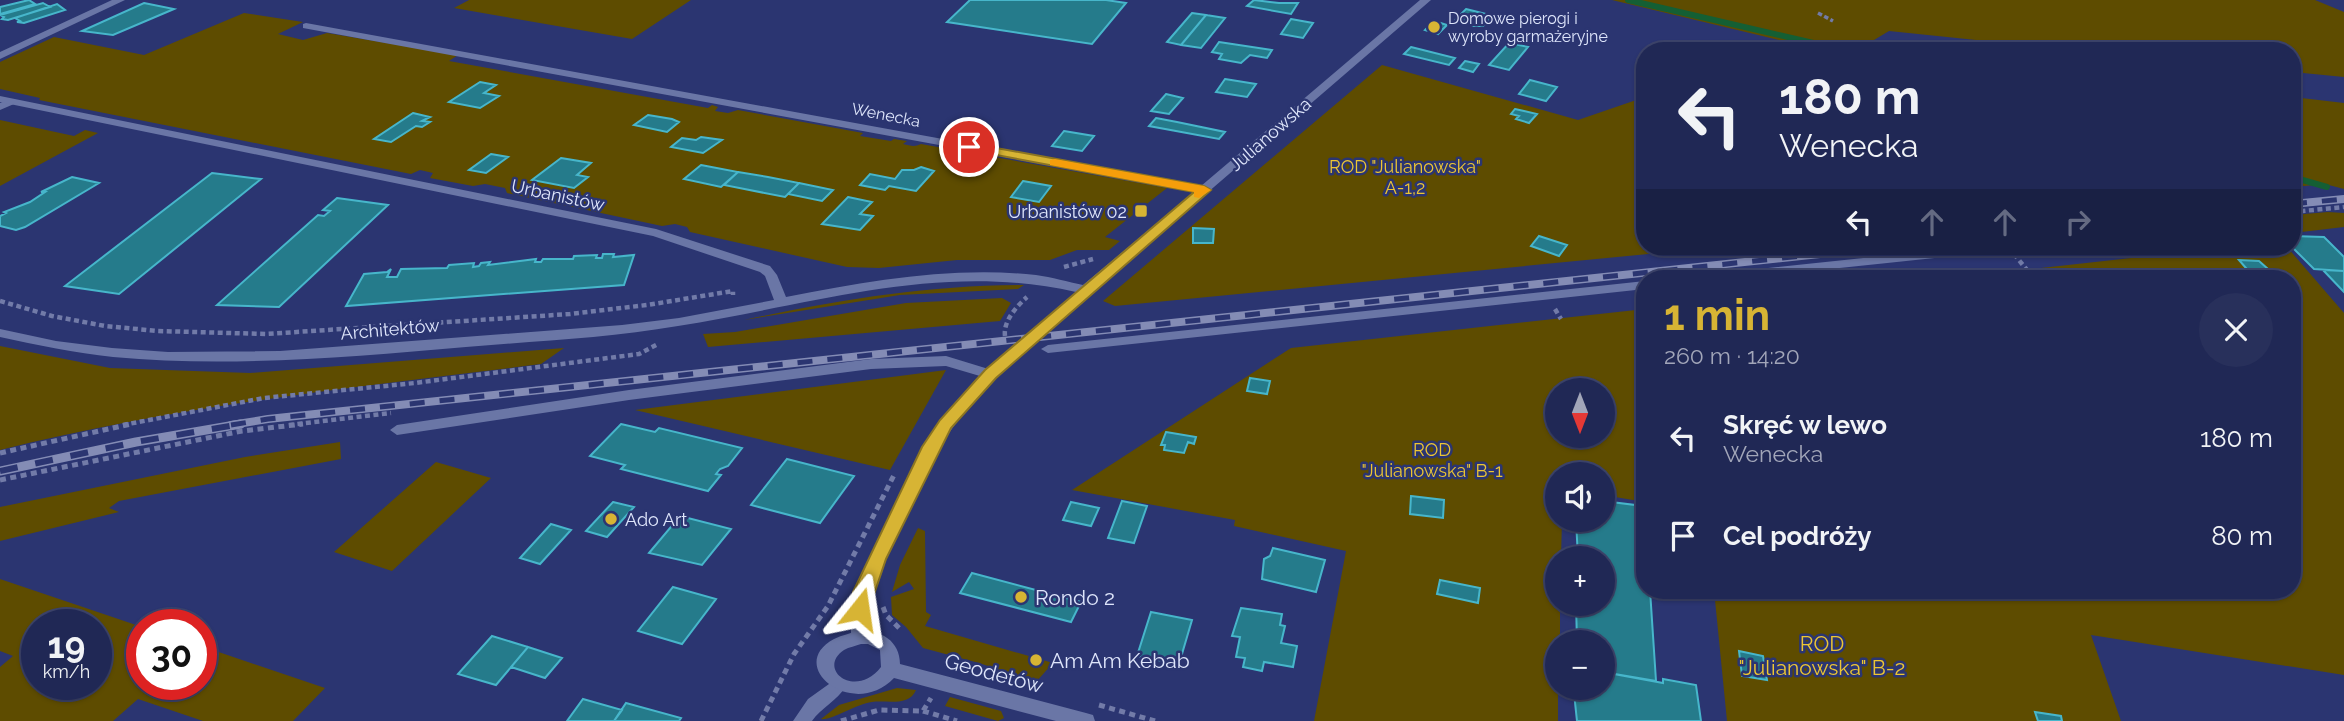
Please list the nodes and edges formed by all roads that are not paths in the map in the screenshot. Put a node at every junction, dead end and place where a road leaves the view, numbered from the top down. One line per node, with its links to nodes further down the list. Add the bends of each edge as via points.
1 (120, 0): 4 (street)
2 (1426, 0): 6 (street, Julianowska)
3 (306, 26): 6 (street, Wenecka)
4 (0, 56)
5 (3, 103): 11 (street, Urbanistów, via 656,233 765,269)
6 (1204, 190): 10 (street, Julianowska)
7 (1917, 256): 8 (street)
8 (1786, 270)
9 (1636, 286): 13 (street)
10 (1086, 290): 11 (street, via 1040,278 974,277 887,284); 14 (street, Julianowska)
11 (782, 303): 12 (street, Architektów, via 666,324 253,358 103,352)
12 (0, 333)
13 (1048, 349)
14 (990, 374): 15 (street, via 946,362 871,364); 16 (street, Julianowska, via 931,447 863,592)
15 (397, 430)
16 (860, 637): 17 (street, via 886,645 892,660); 18 (street, via 840,644 827,659 825,675)
17 (889, 669): 18 (street, via 866,689); 20 (street, Geodetów)
18 (836, 687): 19 (street, via 814,704)
19 (802, 721)
20 (1086, 721)

